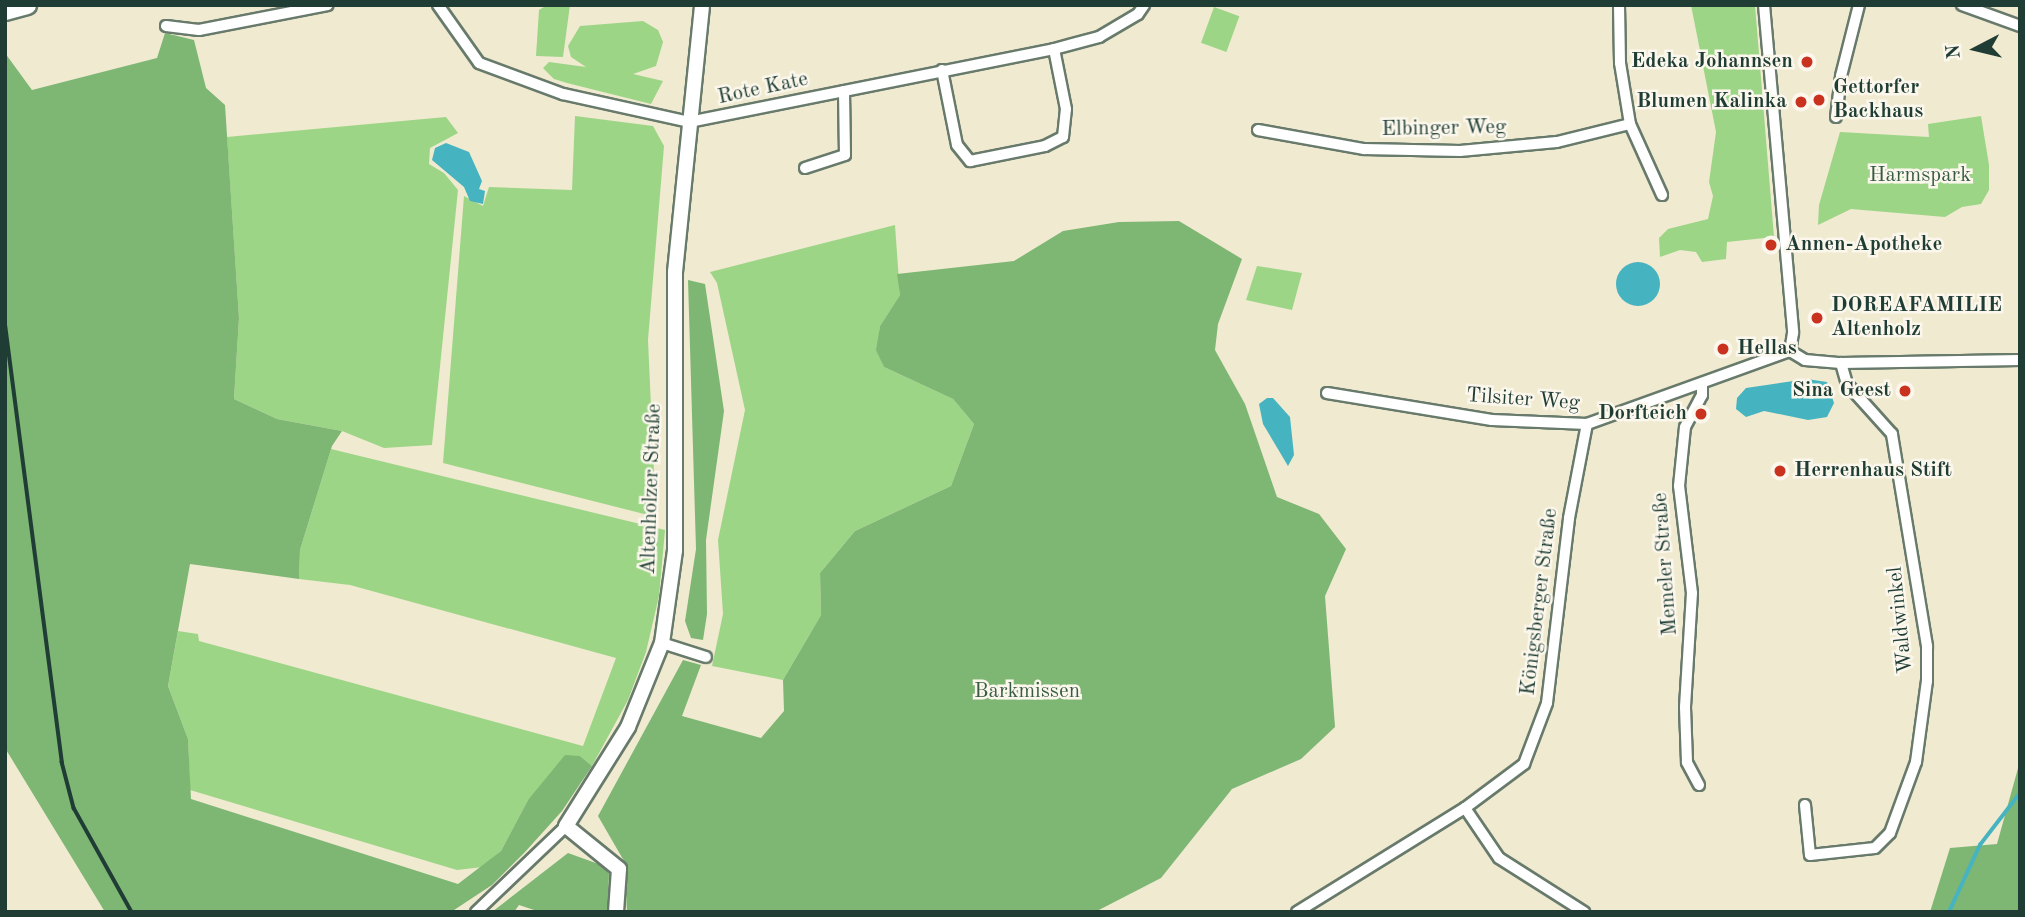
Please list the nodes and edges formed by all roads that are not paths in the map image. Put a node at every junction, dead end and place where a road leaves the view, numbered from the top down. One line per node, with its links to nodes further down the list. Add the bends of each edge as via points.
1 (17, 5): 11 (highway)
2 (26, 5): 11 (highway)
3 (328, 5): 12 (street, via 199,30)
4 (438, 5): 18 (street, via 479,63 563,94)
5 (702, 5): 18 (street, Altenholzer Straße)
6 (1144, 5): 14 (street, Rote Kate, via 1138,14 1099,37)
7 (1619, 5): 19 (street, via 1620,63)
8 (1764, 5): 23 (street, via 1793,333)
9 (1859, 5): 17 (street)
10 (1962, 5): 13 (street)
11 (5, 10)
12 (166, 26)
13 (2020, 26)
14 (1054, 49): 15 (street, Rote Kate); 15 (street, via 1066,109 1063,137 1045,146 970,161 957,145)
15 (942, 70): 16 (street, Rote Kate)
16 (844, 91): 18 (street, Rote Kate); 21 (street, via 845,155)
17 (1836, 117)
18 (689, 122): 29 (street, Altenholzer Straße, via 675,272 675,550)
19 (1630, 124): 20 (street, Elbinger Weg, via 1557,142 1460,151 1364,149); 22 (street)
20 (1258, 130)
21 (805, 168)
22 (1662, 195)
23 (1790, 351): 25 (street, via 1805,360); 26 (street, Tilsiter Weg)
24 (2020, 360): 25 (street)
25 (1841, 363): 32 (street, Waldwinkel, via 1847,384 1892,434 1927,646 1927,681 1916,762 1890,833 1875,848 1810,855)
26 (1702, 384): 28 (street, Tilsiter Weg); 31 (street, Memeler Straße, via 1702,396 1685,427 1679,486 1692,593 1685,707 1687,762)
27 (1326, 393): 28 (street, Tilsiter Weg, via 1492,420)
28 (1587, 424): 33 (street, Königsberger Straße, via 1569,518 1547,703 1524,764)
29 (662, 643): 30 (street); 34 (street, Altenholzer Straße, via 628,727)
30 (706, 657)
31 (1699, 785)
32 (1805, 805)
33 (1465, 808): 37 (street, Königsberger Straße); 38 (street, via 1499,858)
34 (566, 827): 35 (street, Altenholzer Straße); 36 (street, via 619,869)
35 (476, 912)
36 (616, 912)
37 (1297, 912)
38 (1584, 912)

